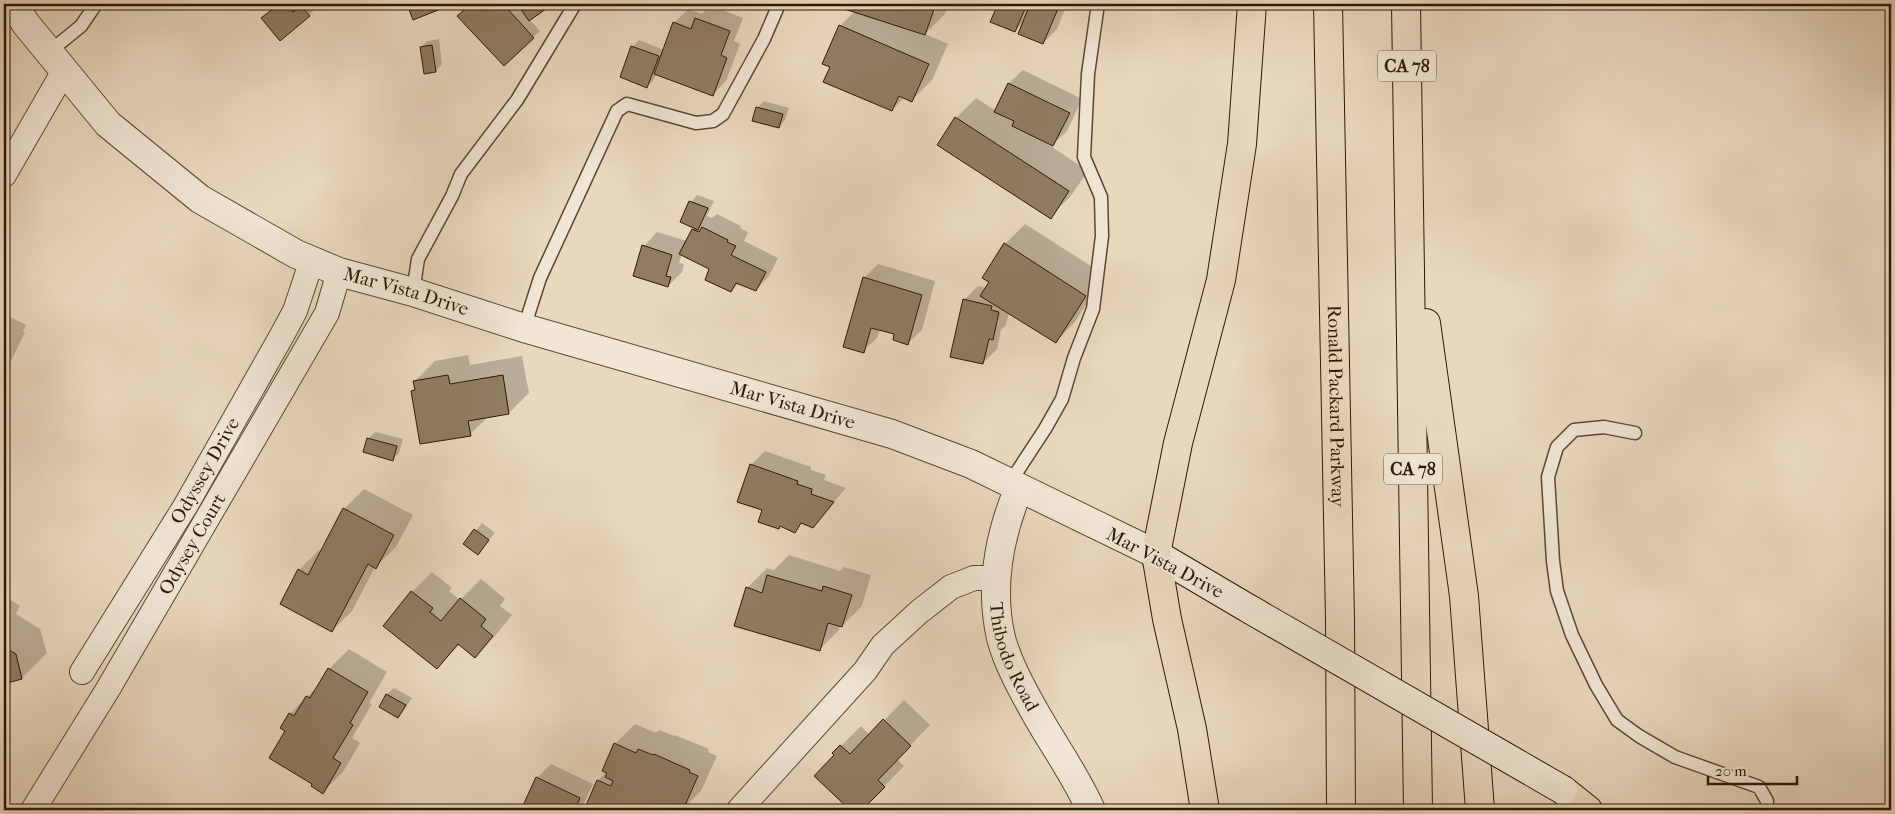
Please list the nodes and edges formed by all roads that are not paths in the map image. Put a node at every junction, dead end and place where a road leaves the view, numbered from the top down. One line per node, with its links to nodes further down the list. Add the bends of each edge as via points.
1 (13, 4): 9 (street, Mar Vista Drive)
2 (96, 4): 9 (lane)
3 (575, 4): 14 (lane, via 517,100 462,174 418,259)
4 (778, 4): 15 (lane, via 764,39 723,114 713,121 696,122 627,104 617,111 540,278)
5 (1098, 4): 17 (lane, via 1088,74 1084,157 1101,197 1102,236 1092,309 1062,399)
6 (1252, 4): 18 (highway, via 1242,144 1221,280 1178,443)
7 (1328, 4): 26 (highway, Ronald Packard Parkway)
8 (1406, 4): 11 (highway, CA 78)
9 (57, 62): 10 (street); 12 (street, Mar Vista Drive, via 108,124 200,199)
10 (4, 175)
11 (1409, 207): 27 (highway, CA 78); 28 (highway, via 1464,596)
12 (312, 260): 13 (street, Mar Vista Drive); 20 (street, Odyssey Drive, via 295,311 281,337 186,505)
13 (340, 272): 14 (street, Mar Vista Drive); 22 (street, Odysey Court, via 327,313 108,689)
14 (413, 292): 15 (street, Mar Vista Drive)
15 (524, 328): 17 (street, Mar Vista Drive, via 892,434 971,464)
16 (1635, 433): 31 (lane, via 1604,426 1574,430 1557,447 1548,477 1557,591 1572,635 1596,685 1618,720 1675,757 1759,787)
17 (1014, 486): 18 (street, Mar Vista Drive); 19 (street, Thibodo Road, via 999,547)
18 (1156, 554): 21 (street, Mar Vista Drive, bridge); 25 (highway)
19 (996, 578): 23 (street, via 974,578 951,587 919,612 883,645 864,671); 24 (street, Thibodo Road, via 1001,639 1011,664)
20 (82, 672)
21 (1563, 790): 29 (highway); 30 (street, Mar Vista Drive)
22 (33, 810)
23 (739, 810)
24 (1092, 810)
25 (1205, 810)
26 (1341, 810)
27 (1418, 810)
28 (1480, 810)
29 (1588, 810)
30 (1598, 810)
31 (1768, 810)

